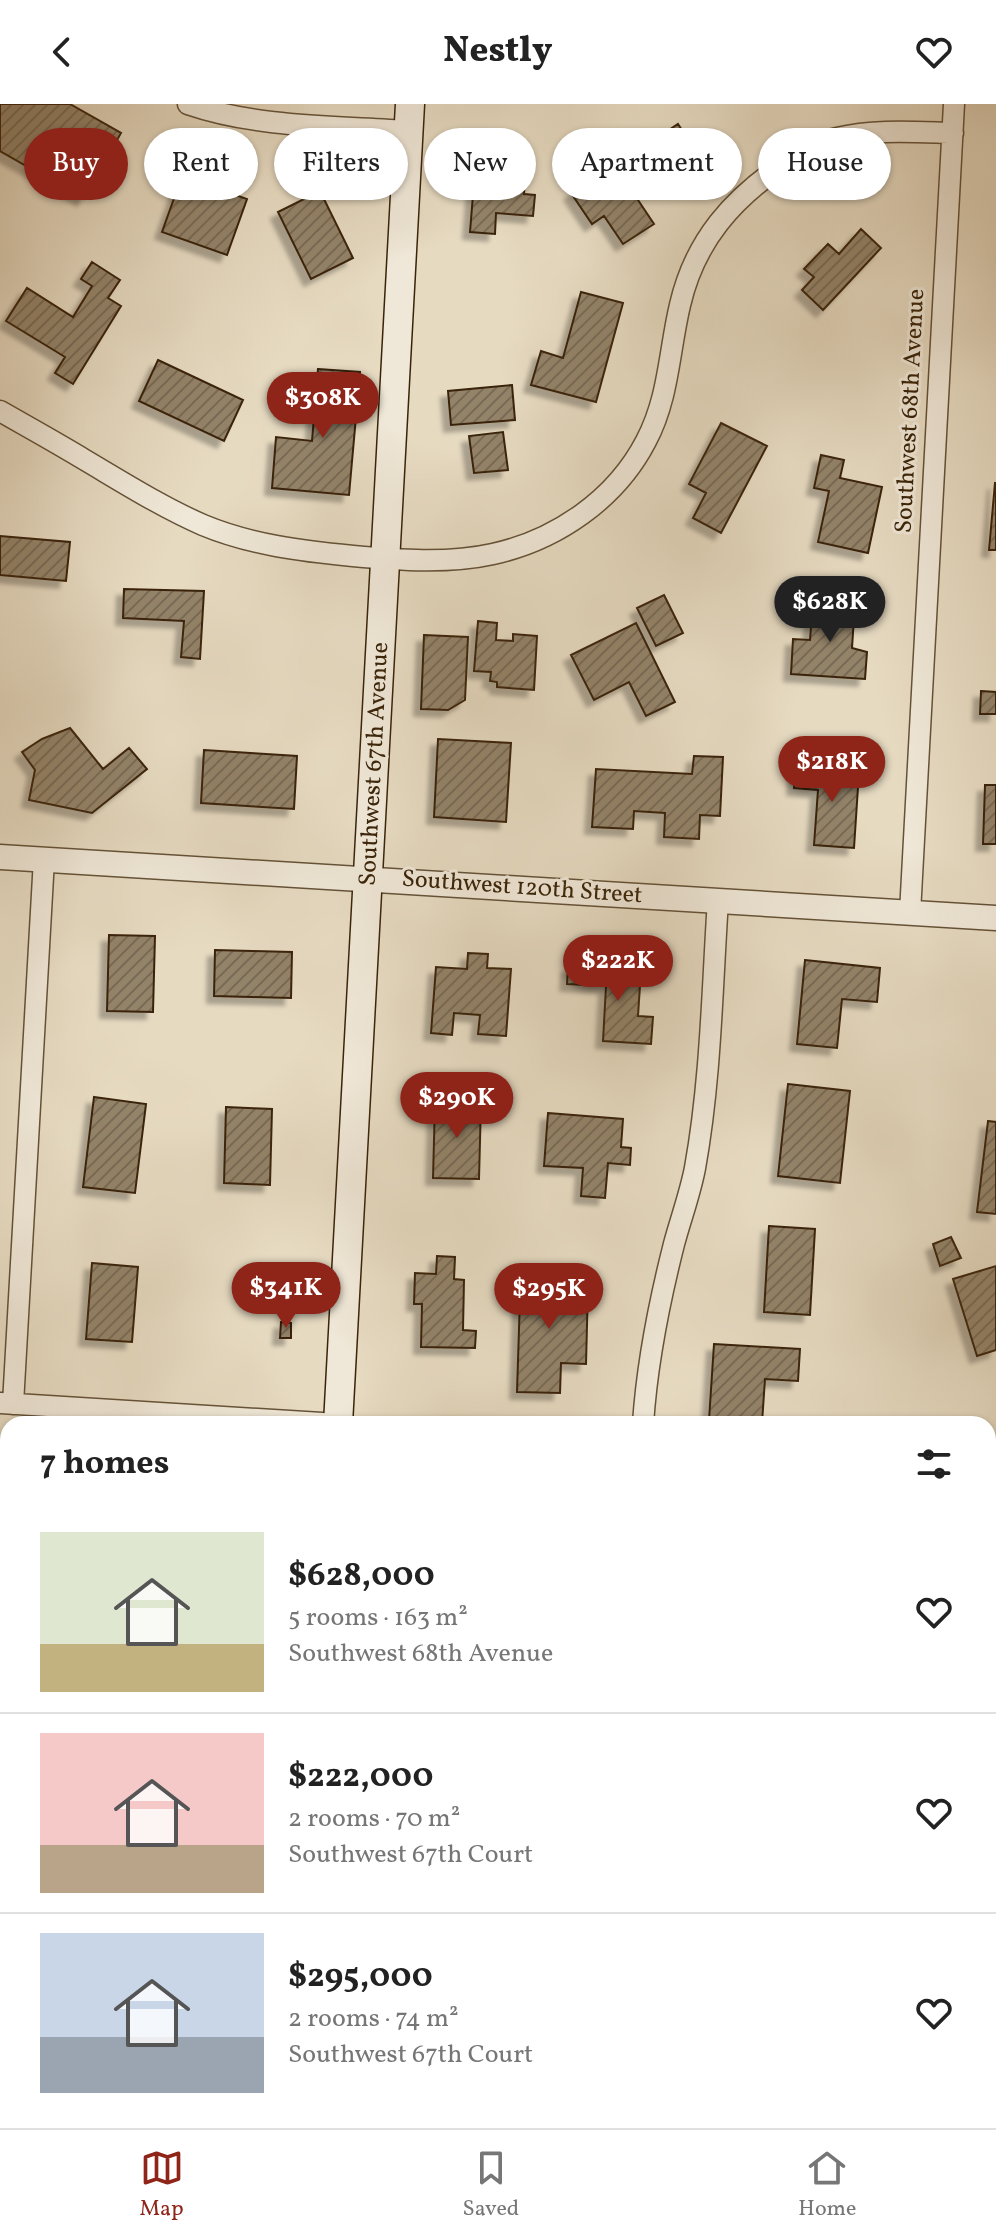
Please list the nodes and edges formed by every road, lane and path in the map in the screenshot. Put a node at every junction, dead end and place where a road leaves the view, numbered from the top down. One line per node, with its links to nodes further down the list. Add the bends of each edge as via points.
1 (188, 104): 3 (street, via 263,120)
2 (954, 104): 4 (street, Southwest 68th Avenue)
3 (409, 118): 6 (main road, Southwest 67th Avenue)
4 (953, 133): 6 (street, via 832,138 769,174 729,209 692,267 679,307 663,401 647,440 609,492 578,517 537,540 492,554); 11 (street, Southwest 68th Avenue)
5 (0, 411): 6 (street, via 213,529 296,549)
6 (386, 558): 9 (main road, Southwest 67th Avenue)
7 (0, 857): 8 (street, Southwest 120th Street)
8 (44, 859): 9 (street, Southwest 120th Street); 13 (street)
9 (369, 879): 10 (street, Southwest 120th Street); 15 (main road, Southwest 67th Avenue)
10 (718, 900): 11 (street, Southwest 120th Street); 16 (street, via 701,1128 660,1302)
11 (910, 913): 12 (street, Southwest 120th Street)
12 (996, 918)
13 (6, 1404): 14 (street)
14 (205, 1416)
15 (338, 1416)
16 (644, 1416)

